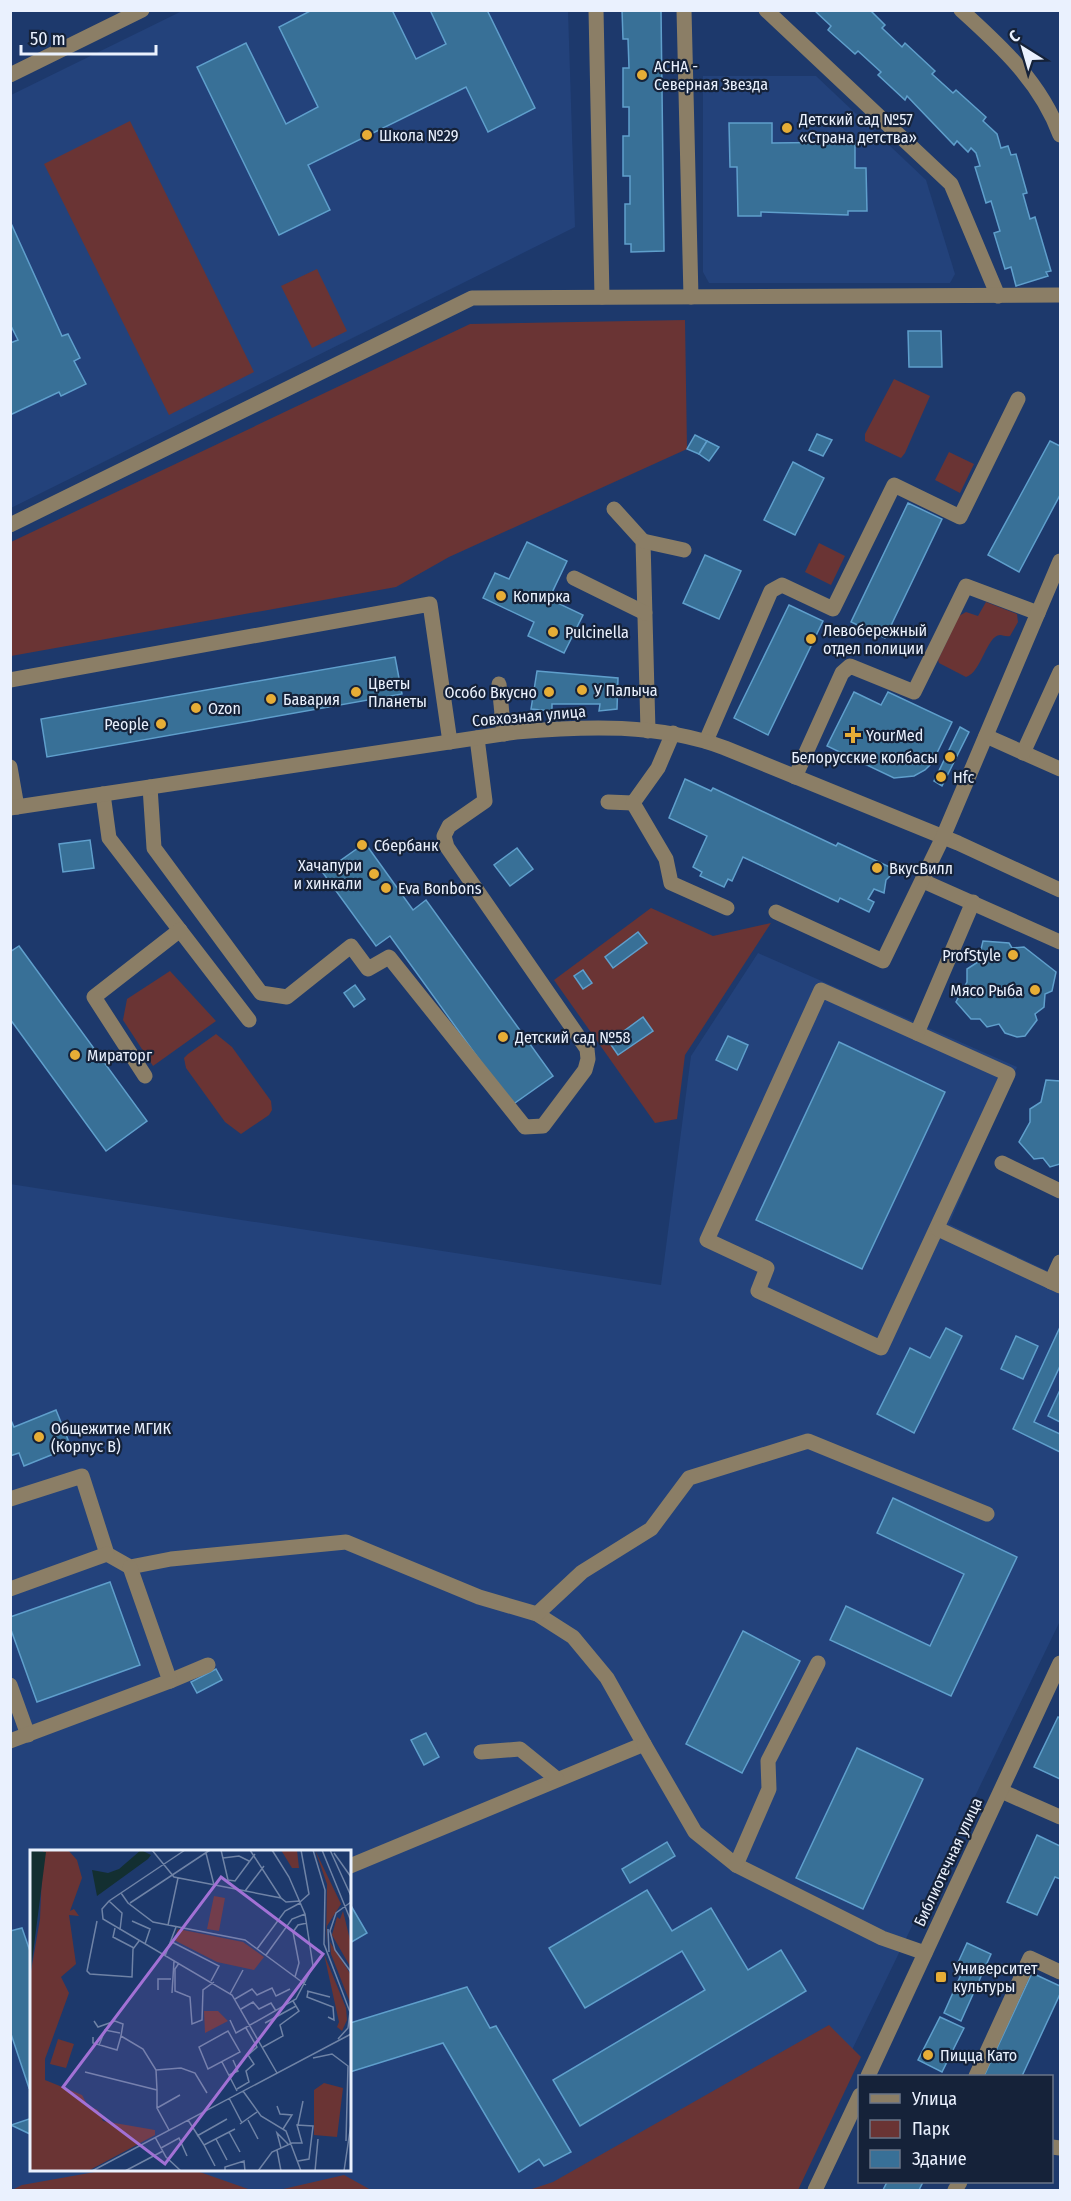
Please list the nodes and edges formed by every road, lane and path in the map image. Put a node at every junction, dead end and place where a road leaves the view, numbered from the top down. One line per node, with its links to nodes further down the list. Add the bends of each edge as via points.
1 (142, 10): 6 (street)
2 (596, 10): 10 (street)
3 (684, 10): 11 (street)
4 (766, 10): 9 (street, via 951,184)
5 (961, 10): 7 (street, via 1016,62 1046,104)
6 (10, 75)
7 (1060, 135)
8 (1060, 295): 9 (street)
9 (998, 296): 11 (street)
10 (602, 297): 11 (street); 14 (street, via 472,298)
11 (691, 297)
12 (1018, 399): 29 (street, via 960,517 894,485 833,609 782,585 771,591)
13 (614, 509): 15 (street)
14 (10, 525)
15 (643, 541): 16 (street); 19 (street)
16 (684, 550)
17 (1060, 561): 20 (street)
18 (574, 578): 19 (street)
19 (645, 613): 24 (street)
20 (1038, 614): 27 (street); 34 (street, via 966,586 914,692 850,666 842,673)
21 (1060, 672): 31 (street)
22 (10, 680): 30 (street, via 430,604)
23 (499, 684): 26 (street)
24 (648, 731): 25 (street, Совхозная улица); 26 (street, Совхозная улица, via 554,729)
25 (673, 733): 29 (street, Совхозная улица); 38 (street, via 658,768)
26 (504, 734): 28 (street, Совхозная улица)
27 (986, 736): 31 (street); 40 (street)
28 (477, 738): 30 (street, Совхозная улица); 35 (street, via 485,801 449,826 444,836 447,847 587,1049 585,1070 543,1126 525,1127 389,957 368,969 351,946 287,997 261,993 154,848)
29 (706, 741): 34 (street, Совхозная улица)
30 (450, 742): 35 (street, Совхозная улица)
31 (1023, 753): 33 (street)
32 (10, 767): 39 (street)
33 (1060, 769)
34 (795, 777): 40 (street, Совхозная улица)
35 (150, 787): 36 (street, Совхозная улица)
36 (104, 794): 39 (street, Совхозная улица); 46 (street, via 109,838)
37 (608, 802): 38 (street)
38 (633, 803): 44 (street, via 666,859 671,884)
39 (14, 807)
40 (943, 837): 41 (street); 42 (street, Совхозная улица)
41 (923, 880): 43 (street); 45 (street, via 883,960)
42 (1060, 890)
43 (973, 902): 47 (street); 49 (street)
44 (727, 908)
45 (776, 912)
46 (180, 930): 48 (street); 50 (street, via 94,997)
47 (1060, 942)
48 (249, 1020)
49 (917, 1033): 53 (street, via 1008,1074); 53 (street, via 821,990 707,1240 767,1268 758,1291 881,1348)
50 (145, 1076)
51 (1002, 1163): 52 (street)
52 (1060, 1191)
53 (938, 1228): 55 (street)
54 (1060, 1262): 55 (street)
55 (1056, 1284)
56 (10, 1499): 58 (street, via 82,1476)
57 (987, 1514): 61 (street, via 808,1441 689,1478 651,1529 582,1572)
58 (107, 1554): 59 (street); 60 (street)
59 (130, 1567): 61 (street, via 171,1559 346,1542 479,1597); 65 (street)
60 (10, 1589)
61 (537, 1614): 69 (street, via 573,1637 607,1678)
62 (818, 1663): 74 (street, via 768,1761 769,1788)
63 (1060, 1663): 72 (street, Библиотечная улица)
64 (208, 1665): 65 (street)
65 (170, 1681): 67 (street)
66 (10, 1685): 67 (street)
67 (28, 1735): 68 (street)
68 (10, 1741)
69 (644, 1744): 71 (street); 74 (street, via 695,1832)
70 (481, 1752): 71 (street, via 520,1749)
71 (557, 1779): 75 (street)
72 (1001, 1791): 73 (street); 76 (street, Библиотечная улица)
73 (1060, 1817)
74 (736, 1865): 76 (street, via 882,1938)
75 (351, 1866)
76 (925, 1953): 78 (street, Библиотечная улица)
77 (1060, 1972): 79 (street, via 1030,1958)
78 (874, 2074)
79 (976, 2075)
80 (858, 2099): 81 (street)
81 (815, 2190)

